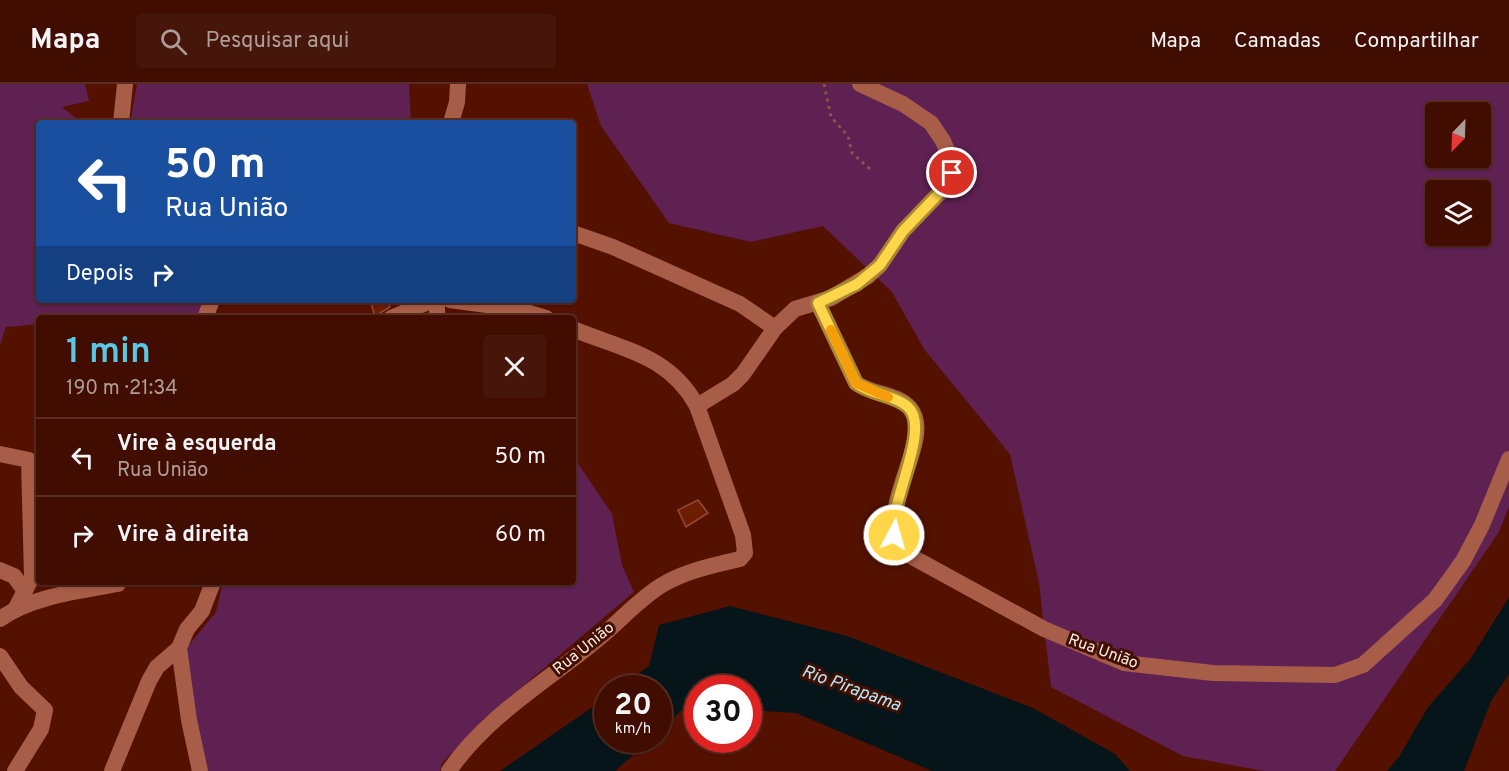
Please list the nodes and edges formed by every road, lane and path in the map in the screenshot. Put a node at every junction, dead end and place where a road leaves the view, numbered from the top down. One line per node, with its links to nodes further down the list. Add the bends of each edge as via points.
1 (125, 84): 5 (street)
2 (458, 84): 6 (street)
3 (824, 84): 7 (path, via 831,117 848,136 852,153)
4 (860, 84): 11 (street, via 932,123 948,152 952,173 950,182 903,231 880,265 857,284)
5 (121, 120)
6 (452, 120)
7 (870, 169)
8 (576, 234): 14 (street, via 740,304)
9 (428, 303): 12 (street)
10 (466, 303): 13 (street)
11 (818, 303): 14 (street, via 795,309); 18 (street, Rua União, via 856,383 900,401 914,415 913,444 892,527 900,547 920,563 1044,629 1139,667 1213,674 1318,676 1342,674 1363,665 1421,614 1452,579 1482,525)
12 (398, 315)
13 (528, 315)
14 (775, 328): 16 (street, via 743,374)
15 (576, 330): 16 (street, via 667,368)
16 (697, 406): 30 (street, Rua União, via 743,536 745,553 740,559 676,578 650,593 503,714)
17 (0, 454): 22 (street, via 29,460 32,577)
18 (1509, 459)
19 (0, 570): 22 (street, via 14,576)
20 (113, 585): 23 (street)
21 (212, 585): 25 (street, via 205,605)
22 (24, 591): 23 (street)
23 (15, 610): 24 (street)
24 (0, 619)
25 (179, 648): 28 (street, via 157,667 149,681); 29 (street)
26 (0, 656): 27 (street, via 21,687 45,710 41,729)
27 (15, 771)
28 (112, 771)
29 (200, 771)
30 (449, 771)

